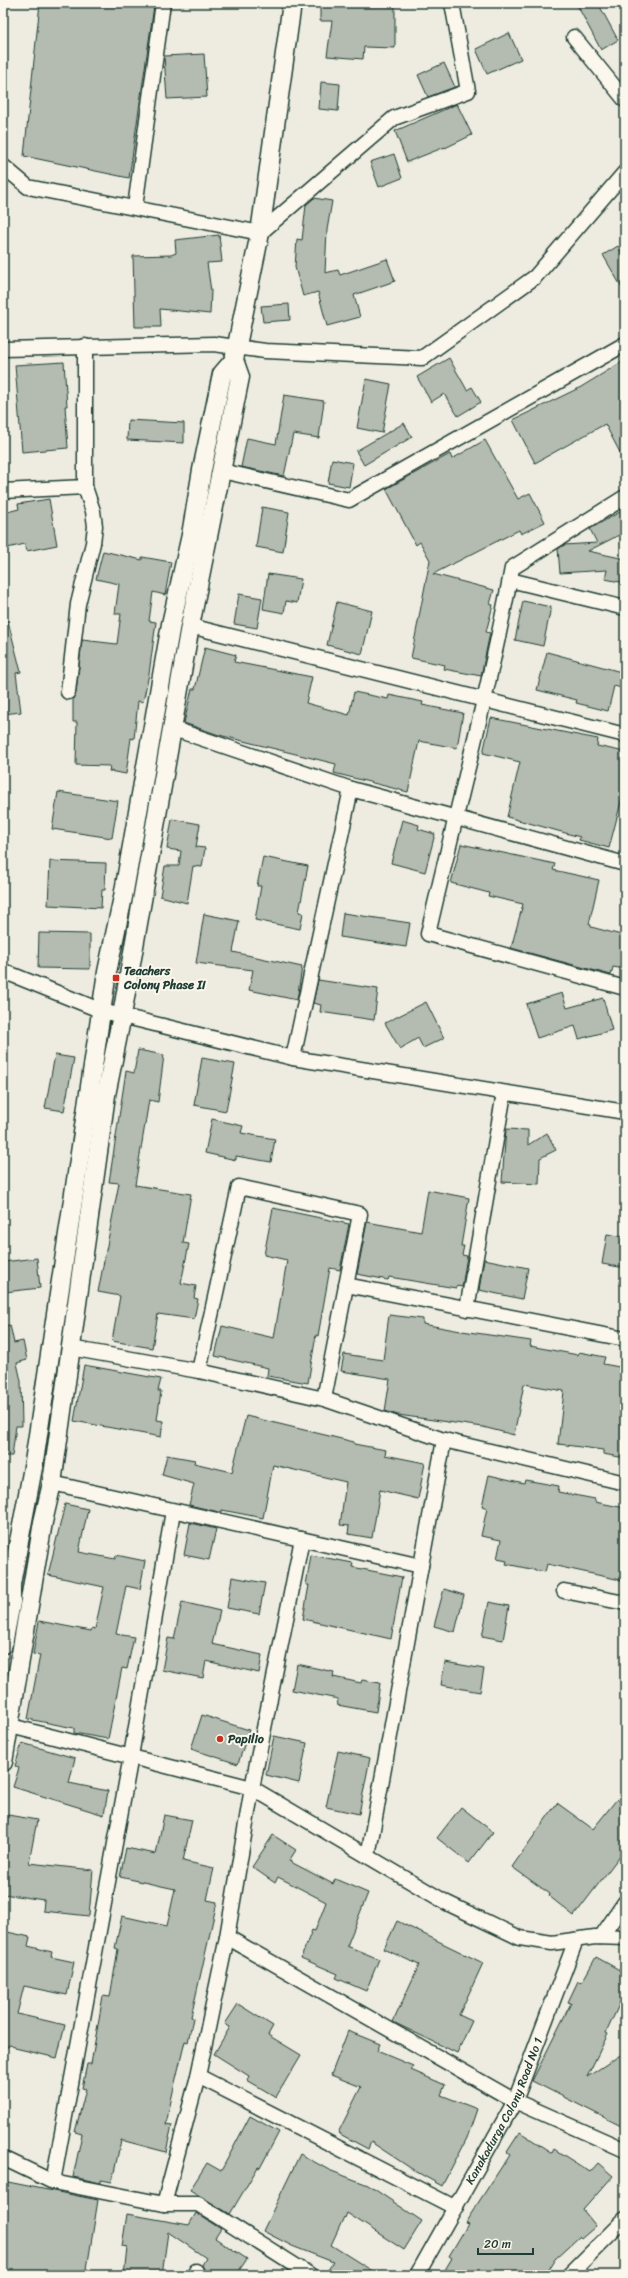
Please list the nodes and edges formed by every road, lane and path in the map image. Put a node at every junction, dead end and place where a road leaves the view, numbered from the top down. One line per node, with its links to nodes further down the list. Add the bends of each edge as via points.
1 (163, 3): 8 (street)
2 (292, 3): 9 (street)
3 (452, 3): 9 (street, via 468,91 394,118)
4 (574, 37): 5 (street)
5 (625, 100)
6 (3, 166): 8 (street, via 28,187)
7 (625, 172): 13 (street, via 535,277 422,358 265,351)
8 (135, 207): 9 (street)
9 (260, 233): 13 (street)
10 (625, 344): 14 (street, via 348,500)
11 (85, 346): 12 (street); 13 (street, via 214,344); 15 (street)
12 (3, 349)
13 (235, 354): 14 (street, via 240,377); 30 (street, via 222,374 202,470 191,535 171,624)
14 (222, 471): 20 (street)
15 (85, 487): 16 (street); 21 (street, via 93,511 94,532 81,586)
16 (3, 491)
17 (625, 497): 18 (street, via 512,568)
18 (510, 580): 19 (street); 22 (street)
19 (625, 608)
20 (190, 626): 22 (street); 23 (street)
21 (68, 692)
22 (485, 701): 24 (street); 26 (street)
23 (172, 728): 25 (street); 31 (street)
24 (625, 735)
25 (351, 789): 26 (street); 32 (street)
26 (455, 818): 27 (street); 29 (street, via 428,934)
27 (625, 864)
28 (3, 971): 30 (street)
29 (625, 988)
30 (102, 1011): 31 (street); 47 (street, via 34,1462)
31 (122, 1015): 32 (street); 38 (street, via 106,1095)
32 (293, 1058): 33 (street)
33 (504, 1093): 34 (street); 36 (street)
34 (625, 1112)
35 (346, 1286): 36 (street); 39 (street, via 360,1214 239,1187); 40 (street)
36 (467, 1309): 37 (street)
37 (625, 1339)
38 (70, 1348): 39 (street); 42 (street)
39 (199, 1371): 40 (street)
40 (324, 1399): 41 (street)
41 (444, 1440): 43 (street); 46 (street)
42 (52, 1483): 44 (street); 51 (street)
43 (625, 1483)
44 (173, 1511): 45 (street); 52 (street)
45 (302, 1539): 46 (street); 54 (street)
46 (421, 1566): 55 (street)
47 (7, 1583): 50 (street, via 11,1602)
48 (564, 1591): 49 (street)
49 (625, 1603)
50 (3, 1644)
51 (6, 1724): 52 (street); 53 (street)
52 (131, 1756): 54 (street); 65 (street)
53 (3, 1762)
54 (252, 1788): 55 (street); 57 (street)
55 (368, 1856): 60 (street, via 447,1903 520,1938 552,1943)
56 (625, 1902): 58 (street)
57 (227, 1937): 61 (street); 62 (street)
58 (601, 1937): 59 (street); 60 (street)
59 (625, 1938)
60 (576, 1940): 62 (street, Kanakadurga Colony Road No 1)
61 (198, 2076): 66 (street); 67 (street)
62 (515, 2101): 63 (street); 67 (street, Kanakadurga Colony Road No 1)
63 (625, 2150)
64 (3, 2158): 65 (street)
65 (53, 2182): 66 (street)
66 (164, 2204): 69 (street, via 198,2204)
67 (456, 2208): 70 (street, Kanakadurga Colony Road No 1)
68 (625, 2219): 71 (street)
69 (310, 2275)
70 (417, 2275)
71 (569, 2275)

